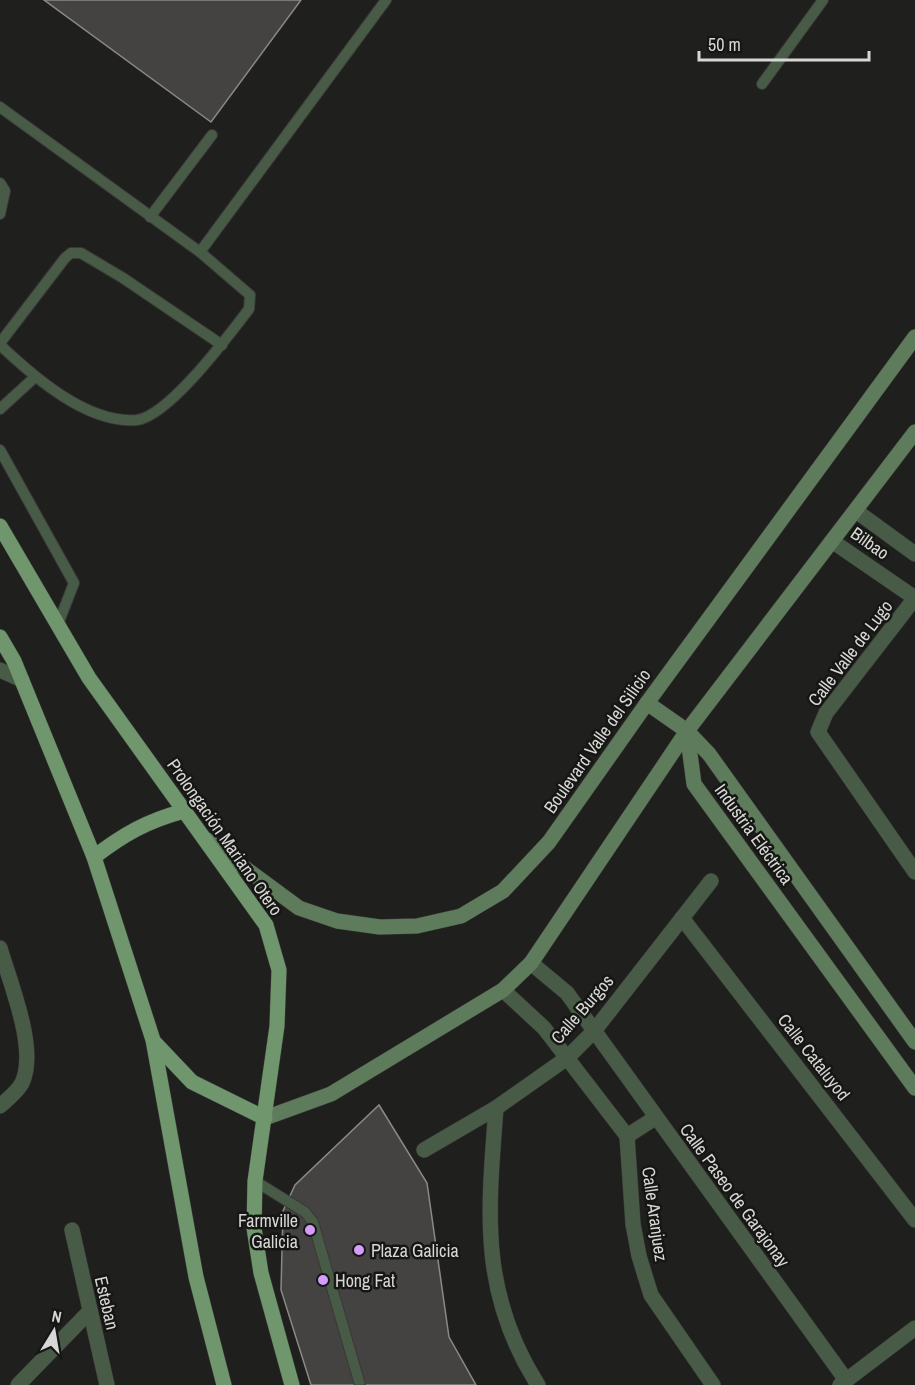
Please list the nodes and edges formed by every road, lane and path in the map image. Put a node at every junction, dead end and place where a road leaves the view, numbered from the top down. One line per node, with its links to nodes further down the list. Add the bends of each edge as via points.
1 (386, 0): 9 (lane)
2 (823, 0): 3 (lane)
3 (762, 84)
4 (0, 107): 8 (lane)
5 (212, 135): 8 (lane)
6 (0, 183): 7 (lane, via 5,191)
7 (0, 214)
8 (150, 217): 9 (lane)
9 (200, 252): 12 (lane, via 250,295 249,309)
10 (915, 337): 26 (main road, Boulevard Valle del Silicio)
11 (0, 344): 12 (lane, via 65,258 81,253); 13 (lane)
12 (222, 345): 13 (lane, via 164,407 138,420 98,416)
13 (35, 377): 14 (lane)
14 (0, 409)
15 (915, 432): 17 (main road)
16 (0, 450): 22 (lane, via 74,583)
17 (856, 511): 19 (main road); 20 (street, Bilbao)
18 (0, 526): 22 (main road, Prolongación Mariano Otero)
19 (832, 541): 21 (street, Bilbao); 27 (main road)
20 (915, 554)
21 (913, 606): 31 (street, Calle Valle de Lugo, via 826,713 818,732)
22 (58, 624): 28 (main road, Prolongación Mariano Otero, via 89,678)
23 (0, 638): 25 (main road)
24 (0, 670): 25 (street)
25 (22, 680): 30 (main road)
26 (647, 703): 27 (main road); 29 (main road, Boulevard Valle del Silicio, via 549,842 503,891 461,916 417,926 380,927 337,921 299,908)
27 (687, 731): 35 (main road); 39 (main road, Industria Eléctrica, via 710,754); 41 (main road, Industria Eléctrica, via 694,784)
28 (184, 811): 29 (main road, Prolongación Mariano Otero); 30 (main road, via 150,820)
29 (202, 836): 44 (main road, Prolongación Mariano Otero, via 266,925 279,970 277,1026)
30 (94, 857): 38 (main road)
31 (915, 872)
32 (711, 881): 33 (street, Calle Burgos)
33 (682, 918): 37 (street, Calle Burgos); 49 (street, Calle Cataluyod)
34 (0, 948): 42 (street, via 25,1038 27,1060 22,1084)
35 (531, 963): 36 (main road); 37 (street, Calle Paseo de Garajonay, via 567,993)
36 (503, 990): 40 (street, via 544,1028); 44 (main road, via 331,1094)
37 (594, 1031): 40 (street, Calle Burgos); 45 (street, Calle Paseo de Garajonay)
38 (153, 1040): 44 (main road, via 192,1082); 56 (main road, via 196,1277)
39 (915, 1042)
40 (567, 1058): 43 (street, Calle Burgos); 46 (street)
41 (915, 1088)
42 (0, 1106)
43 (496, 1108): 47 (street, Calle Burgos); 59 (street, via 490,1241 495,1282 504,1320)
44 (265, 1118): 48 (main road, Prolongación Mariano Otero)
45 (655, 1118): 46 (street); 53 (street, Calle Paseo de Garajonay)
46 (627, 1136): 60 (street, Calle Aranjuez, via 633,1224 651,1295)
47 (424, 1150)
48 (255, 1181): 57 (main road, Prolongación Mariano Otero, via 254,1228 261,1273); 58 (lane, via 306,1212 313,1222)
49 (915, 1220)
50 (72, 1230): 51 (street, Esteban)
51 (88, 1313): 54 (street); 55 (street, Esteban)
52 (915, 1328): 53 (street)
53 (843, 1383)
54 (18, 1385)
55 (107, 1385)
56 (224, 1385)
57 (292, 1385)
58 (360, 1385)
59 (538, 1385)
60 (713, 1385)

